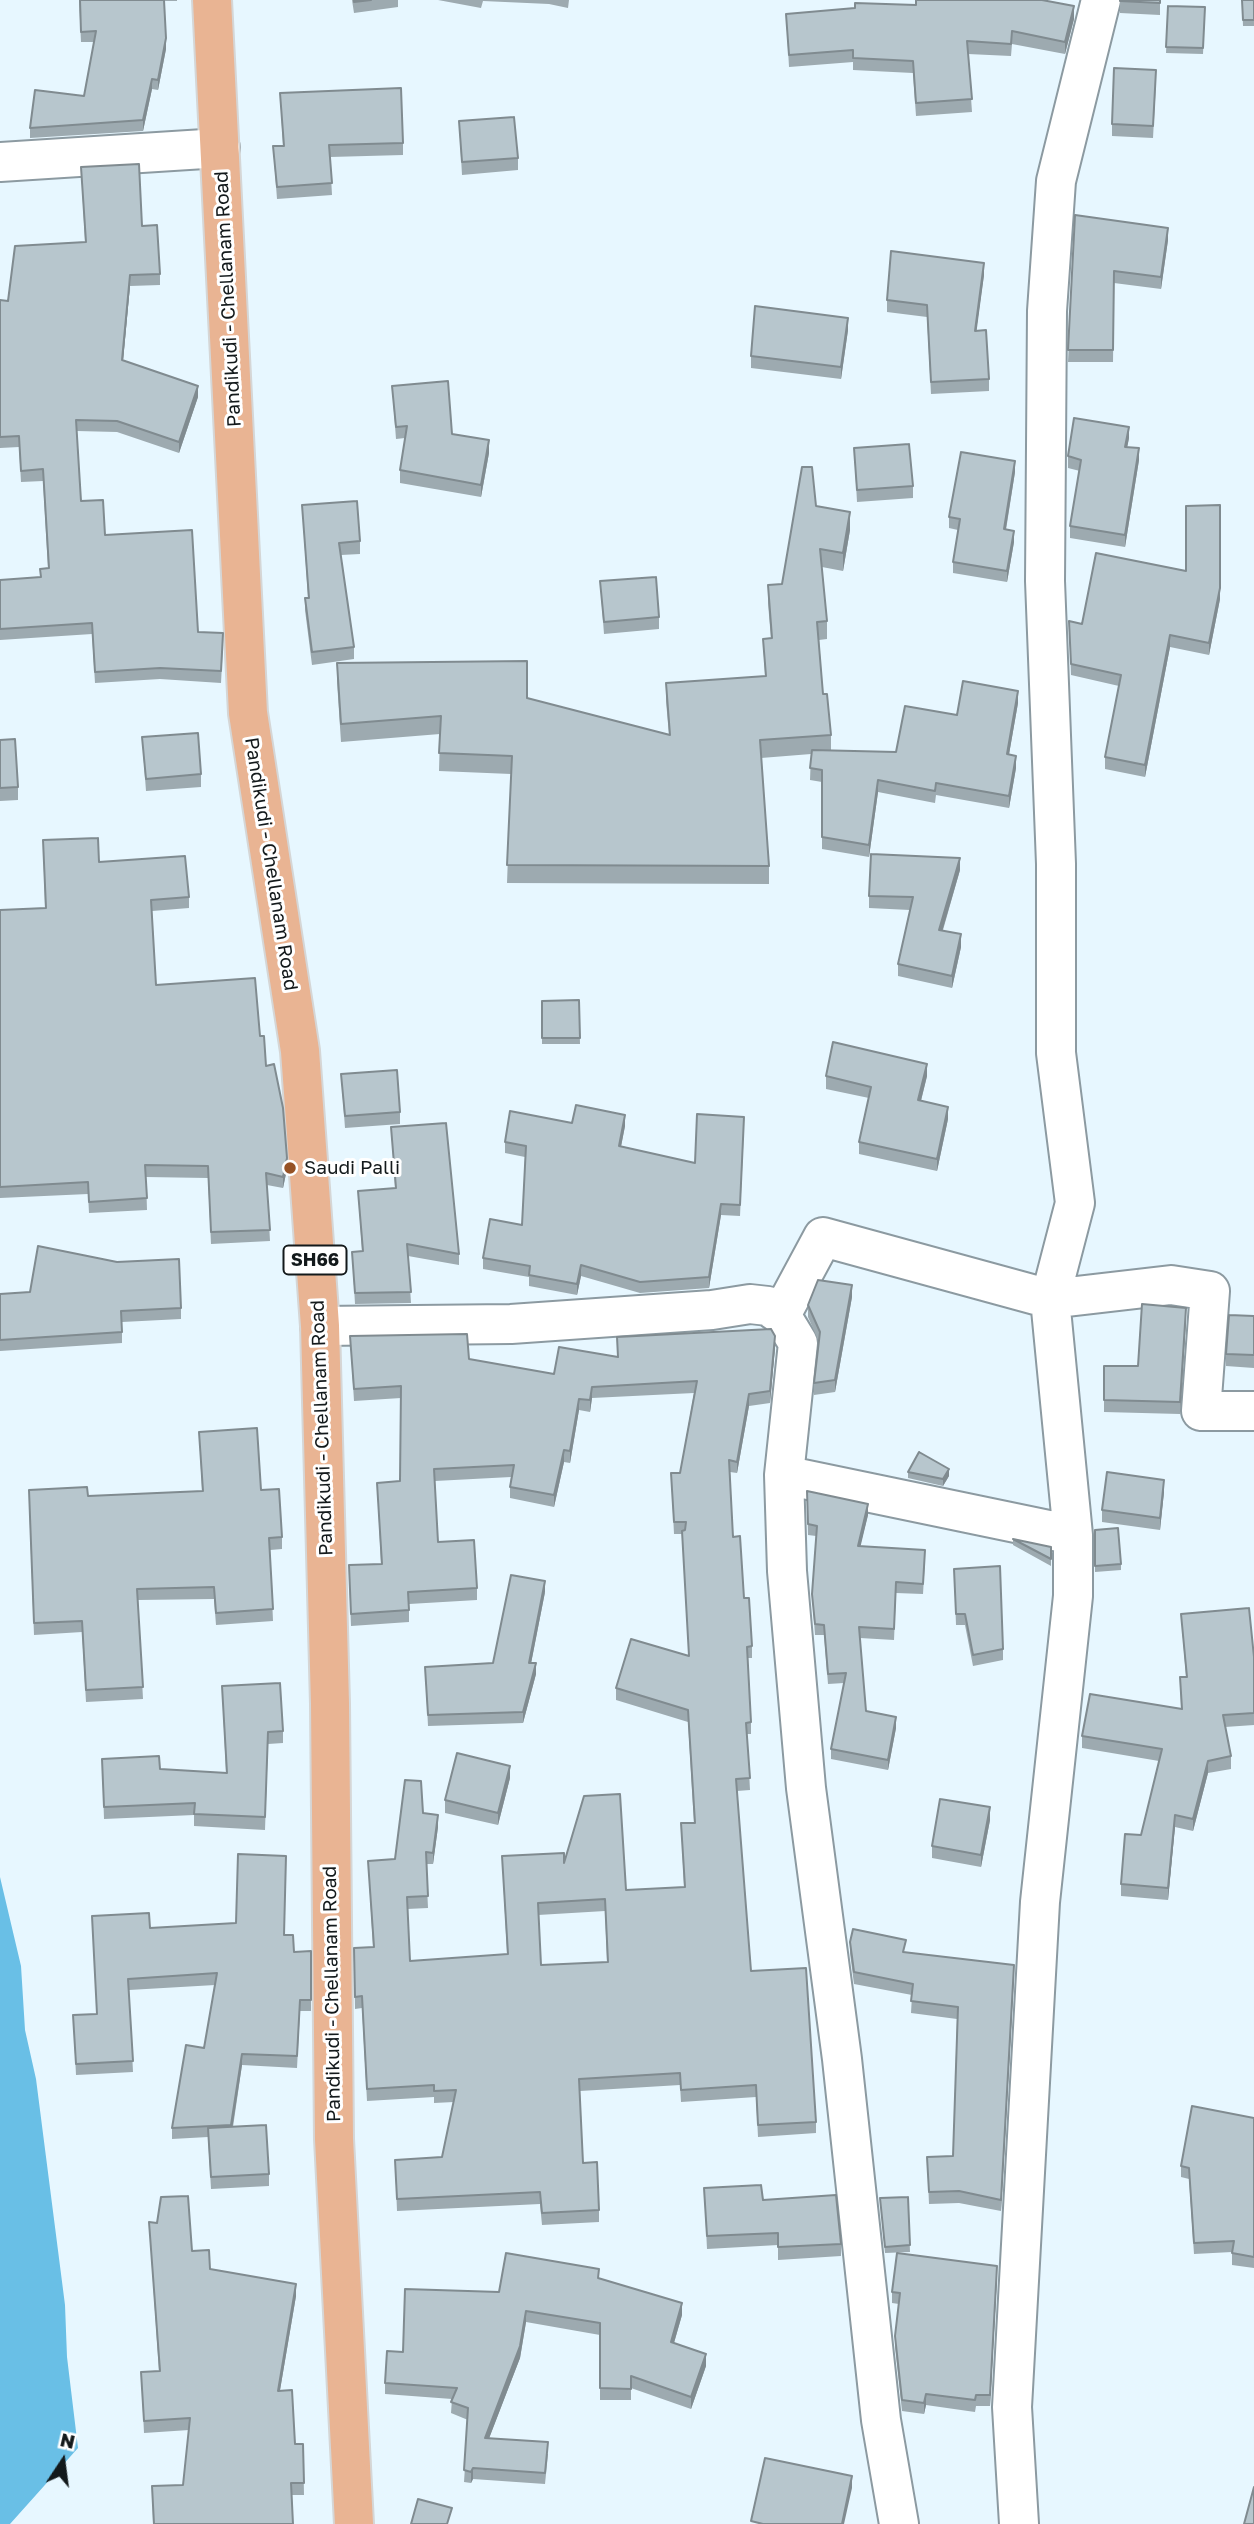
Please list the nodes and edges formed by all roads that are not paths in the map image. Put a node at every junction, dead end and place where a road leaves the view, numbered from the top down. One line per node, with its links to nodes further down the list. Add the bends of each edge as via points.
1 (212, 0): 3 (main road, Pandikudi - Chellanam Road / SH66)
2 (1101, 0): 5 (street, via 1056,181 1047,311 1045,581 1056,864 1056,1053 1075,1203)
3 (220, 148): 4 (street); 7 (main road, Pandikudi - Chellanam Road / SH66, via 248,713 300,1051)
4 (0, 162)
5 (1050, 1299): 6 (street, via 823,1237); 8 (street, via 1171,1285 1210,1291 1201,1410); 10 (street)
6 (781, 1315): 7 (street, via 768,1306 750,1304 511,1324); 9 (street, via 798,1343)
7 (320, 1326): 11 (main road, Pandikudi - Chellanam Road / SH66, via 334,2139)
8 (1254, 1410)
9 (784, 1475): 10 (street); 12 (street, via 787,1570 806,1788 842,2059 881,2420)
10 (1073, 1535): 13 (street, via 1073,1596 1040,1902 1013,2394)
11 (354, 2524)
12 (899, 2524)
13 (1020, 2524)

